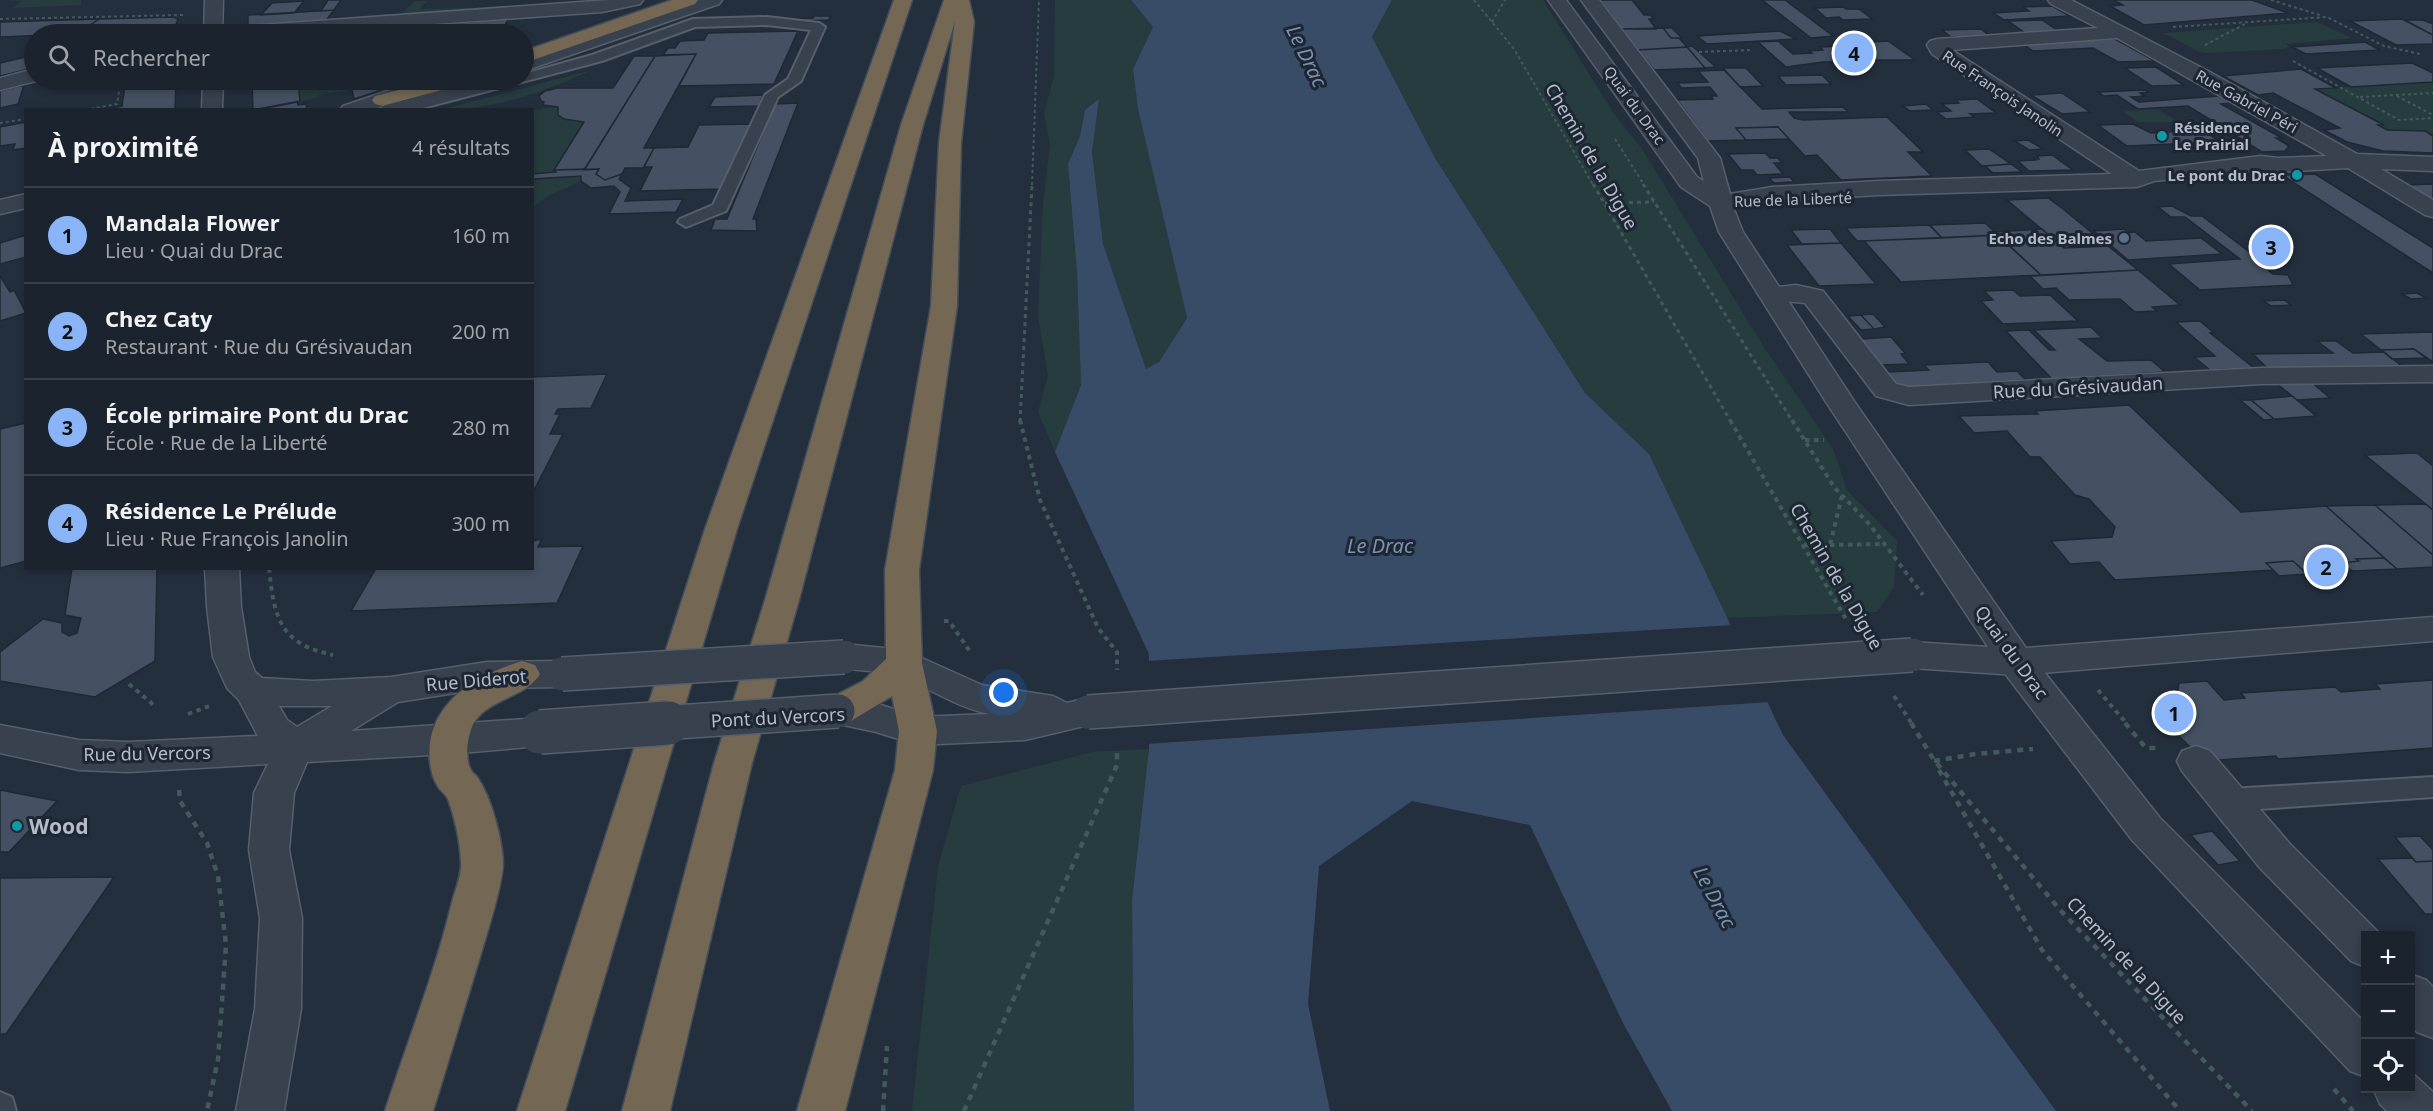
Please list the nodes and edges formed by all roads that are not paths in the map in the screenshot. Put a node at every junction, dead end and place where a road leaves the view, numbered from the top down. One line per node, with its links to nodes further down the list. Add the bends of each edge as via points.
1 (214, 0): 12 (street)
2 (634, 0): 13 (street, via 602,7)
3 (659, 0): 15 (street)
4 (689, 0): 16 (highway)
5 (713, 0): 17 (street)
6 (903, 0): 63 (highway, via 721,529)
7 (953, 0): 64 (highway, via 912,125 782,600 733,763)
8 (961, 0): 43 (highway, via 965,22 950,143 944,306 902,570)
9 (1557, 0): 34 (street, Quai du Drac, via 1689,182)
10 (1590, 0): 34 (street, Quai du Drac, via 1709,158)
11 (2057, 0): 14 (street, Rue Gabriel Péri)
12 (213, 24)
13 (361, 24)
14 (2116, 30): 30 (street, Rue Gabriel Péri); 32 (street, Rue François Janolin, via 1937,45 1939,50)
15 (534, 44)
16 (534, 54)
17 (534, 62)
18 (534, 75): 37 (lane, via 597,58 693,23 767,21 819,27 794,81 772,95 720,208)
19 (24, 78): 20 (street)
20 (0, 84)
21 (213, 90): 27 (street)
22 (417, 90): 26 (street)
23 (426, 90): 26 (highway)
24 (442, 90): 26 (street)
25 (479, 90): 29 (lane)
26 (386, 105): 28 (street)
27 (212, 108)
28 (364, 108)
29 (411, 108)
30 (2353, 161): 31 (street, Rue de la Liberté); 32 (street, Rue de la Liberté, via 2261,163 2150,175); 36 (street, Rue Gabriel Péri)
31 (2433, 164)
32 (2137, 180): 34 (street, Rue de la Liberté, via 1988,186 1781,203)
33 (24, 201): 35 (street)
34 (1721, 202): 38 (street, Quai du Drac, via 1731,232)
35 (0, 207)
36 (2433, 210)
37 (686, 222)
38 (1771, 294): 39 (street, Rue du Grésivaudan, via 1815,297 1886,390 1909,396 2261,376); 42 (street, Quai du Drac)
39 (2433, 374)
40 (222, 570): 45 (street, via 231,657)
41 (2433, 629): 42 (street)
42 (2016, 662): 48 (street, bridge, via 1912,655); 59 (street, Quai du Drac, via 2146,829)
43 (904, 663): 44 (street, Rue Diderot, bridge, via 844,657); 47 (highway, via 876,690); 48 (street, via 974,697 1030,708); 49 (highway)
44 (522, 674): 46 (street, Rue Diderot, via 487,675); 51 (highway, via 480,695 460,714)
45 (247, 685): 46 (street, Rue Diderot, via 313,694); 52 (street, via 274,730)
46 (391, 690): 52 (street, Rue Diderot)
47 (838, 711): 49 (street, Pont du Vercors, via 879,718); 51 (street, Pont du Vercors, bridge)
48 (1088, 712): 49 (street, Pont du Vercors, via 1025,726)
49 (918, 731): 65 (highway, via 914,770 901,822)
50 (0, 739): 52 (street, Rue du Vercors, via 79,755 128,757)
51 (449, 740): 52 (street, Rue du Vercors); 62 (highway, via 452,777 463,788 472,811 482,865 468,925)
52 (295, 747): 61 (street, via 274,794 269,850 281,918 278,1009)
53 (2196, 761): 55 (street)
54 (2433, 787): 55 (lane)
55 (2229, 800): 56 (street, via 2275,856)
56 (2361, 943)
57 (2415, 999): 58 (street)
58 (2433, 1017)
59 (2361, 1051)
60 (2401, 1093): 66 (street)
61 (260, 1111)
62 (409, 1111)
63 (541, 1111)
64 (646, 1111)
65 (821, 1111)
66 (2419, 1111)

